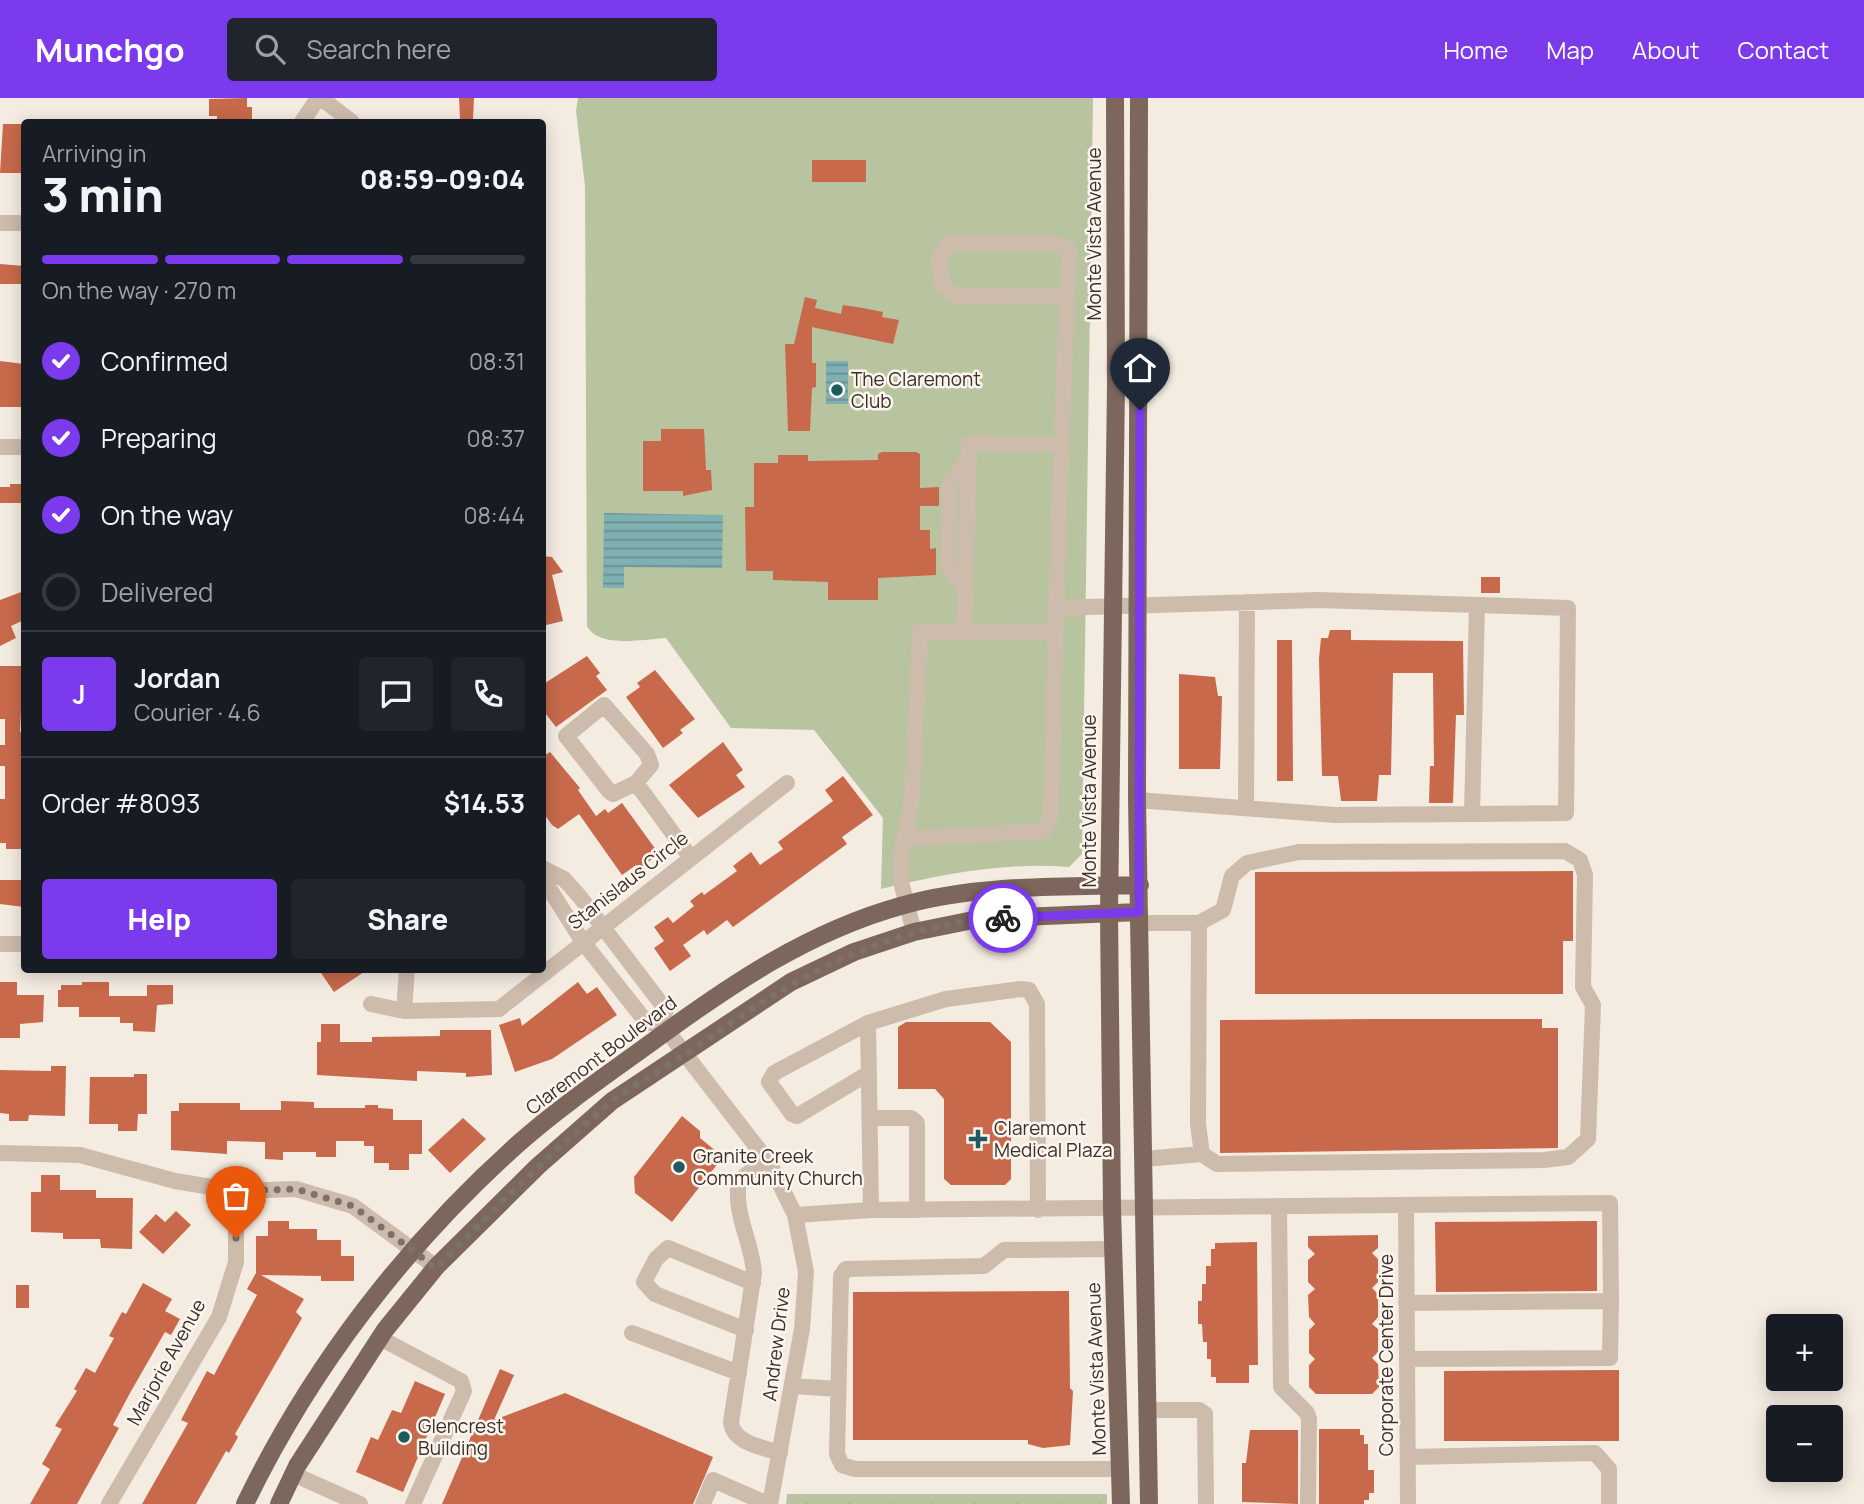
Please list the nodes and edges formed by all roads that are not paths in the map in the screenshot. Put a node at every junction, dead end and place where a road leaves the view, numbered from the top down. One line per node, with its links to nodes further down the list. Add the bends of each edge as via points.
1 (319, 98): 4 (street); 5 (street)
2 (1115, 98): 20 (main road, Monte Vista Avenue)
3 (1139, 98): 18 (main road)
4 (304, 119)
5 (348, 119)
6 (0, 223): 7 (street)
7 (21, 223)
8 (1067, 297): 8 (street, via 1069,249 1053,243 948,243 939,260 942,285 957,296); 9 (street)
9 (1059, 444): 12 (street, via 969,443); 19 (street)
10 (0, 447): 11 (street)
11 (21, 447)
12 (969, 458): 13 (street, via 950,483); 14 (street)
13 (949, 520): 14 (street); 15 (street, via 948,565)
14 (967, 520): 15 (street)
15 (965, 590): 22 (street)
16 (1247, 602): 17 (street); 18 (street); 26 (street)
17 (1477, 605): 27 (street); 27 (street, via 1568,608 1566,813)
18 (1138, 607): 20 (street); 25 (main road)
19 (1055, 608): 20 (street); 21 (street)
20 (1112, 608): 33 (main road, Monte Vista Avenue)
21 (1054, 631): 22 (street); 28 (street, via 1051,816 1044,831)
22 (964, 632): 28 (street, via 920,632 912,800)
23 (636, 783): 23 (street, via 651,765 647,754 604,705 566,736 613,794); 29 (street)
24 (787, 783): 29 (street, Stanislaus Circle)
25 (1138, 800): 26 (street); 32 (main road)
26 (1246, 807): 27 (street, via 1335,815)
27 (1472, 814)
28 (905, 839): 34 (street, via 901,882)
29 (691, 858): 38 (street, Stanislaus Circle)
30 (546, 870): 38 (street, via 564,879)
31 (546, 883): 40 (street)
32 (1140, 885): 33 (main road, Claremont Boulevard); 36 (main road)
33 (1109, 886): 34 (main road, Claremont Boulevard, via 963,893); 35 (main road, Monte Vista Avenue)
34 (906, 904): 39 (street); 49 (main road, Claremont Boulevard, via 845,923 778,956)
35 (1109, 913): 36 (main road); 39 (main road, via 978,919); 61 (main road, Monte Vista Avenue)
36 (1139, 918): 37 (street); 56 (main road)
37 (1199, 923): 54 (street, via 1198,1124); 54 (street, via 1223,910 1232,876 1247,863 1299,852 1565,851 1580,860 1585,875 1583,987 1593,1005 1588,1139 1568,1157 1217,1164)
38 (603, 926): 40 (street, Stanislaus Circle); 49 (street, via 666,1010)
39 (914, 932): 50 (main road, via 854,952 792,982)
40 (583, 942): 43 (street, Stanislaus Circle); 49 (street, via 647,1023)
41 (0, 944): 42 (street)
42 (21, 944)
43 (546, 972)
44 (407, 973): 47 (street)
45 (544, 973): 47 (street, Stanislaus Circle, via 499,1009)
46 (371, 1004): 47 (street, Stanislaus Circle)
47 (404, 1011)
48 (868, 1023): 51 (street); 51 (street, via 774,1073 769,1082 797,1116); 64 (street, via 946,999 998,990 1029,990 1035,996)
49 (664, 1027): 50 (street, Andrew Drive); 67 (main road, Claremont Boulevard, via 520,1143)
50 (686, 1054): 55 (street, Andrew Drive); 68 (main road, via 612,1101 538,1166)
51 (869, 1073): 52 (street)
52 (869, 1118): 62 (street); 63 (street, via 911,1118 917,1123)
53 (0, 1153): 57 (street, via 80,1155 175,1181)
54 (1202, 1154): 56 (street)
55 (766, 1159): 65 (street, Andrew Drive); 69 (street, via 739,1181 736,1197 752,1248)
56 (1143, 1159): 60 (main road)
57 (236, 1191): 67 (street, via 296,1189 353,1206); 84 (street, Marjorie Avenue, via 236,1262 219,1317)
58 (1406, 1206): 59 (street); 70 (street, via 1610,1203); 71 (street, Corporate Center Drive)
59 (1279, 1207): 60 (street); 94 (street, via 1281,1387 1309,1419)
60 (1144, 1208): 61 (street); 79 (main road)
61 (1112, 1209): 64 (street); 66 (main road, Monte Vista Avenue)
62 (871, 1210): 63 (street); 65 (street)
63 (917, 1210): 64 (street)
64 (1038, 1210)
65 (794, 1215): 77 (street, Andrew Drive, via 806,1272)
66 (1114, 1250): 78 (street, via 1004,1250 984,1266 846,1269 841,1276); 82 (main road, Monte Vista Avenue)
67 (411, 1251): 68 (street); 85 (main road, Claremont Boulevard, via 358,1317 268,1457)
68 (436, 1268): 74 (main road)
69 (753, 1283): 72 (street); 72 (street, via 668,1248 644,1282 655,1293)
70 (1611, 1301): 71 (street); 75 (street, via 1609,1358)
71 (1406, 1303): 75 (street, Corporate Center Drive)
72 (746, 1330): 76 (street)
73 (632, 1333): 76 (street)
74 (380, 1338): 83 (main road); 88 (street, via 461,1381 464,1391)
75 (1407, 1359): 81 (street, Corporate Center Drive)
76 (739, 1373): 80 (street, via 732,1432)
77 (793, 1386): 78 (street); 80 (street, Andrew Drive)
78 (838, 1389): 82 (street, via 837,1454 842,1465 855,1469)
79 (1149, 1409): 92 (main road); 93 (street, via 1205,1414)
80 (780, 1453): 90 (street, Andrew Drive)
81 (1408, 1457): 95 (street, Corporate Center Drive); 96 (street, via 1595,1453 1609,1469)
82 (1120, 1469): 91 (main road, Monte Vista Avenue)
83 (293, 1474): 86 (main road); 87 (street)
84 (108, 1504)
85 (245, 1504)
86 (279, 1504)
87 (360, 1504)
88 (413, 1504)
89 (703, 1504): 90 (street, via 713,1480)
90 (769, 1504)
91 (1121, 1504)
92 (1149, 1504)
93 (1206, 1504)
94 (1308, 1504)
95 (1408, 1504)
96 (1609, 1504)

